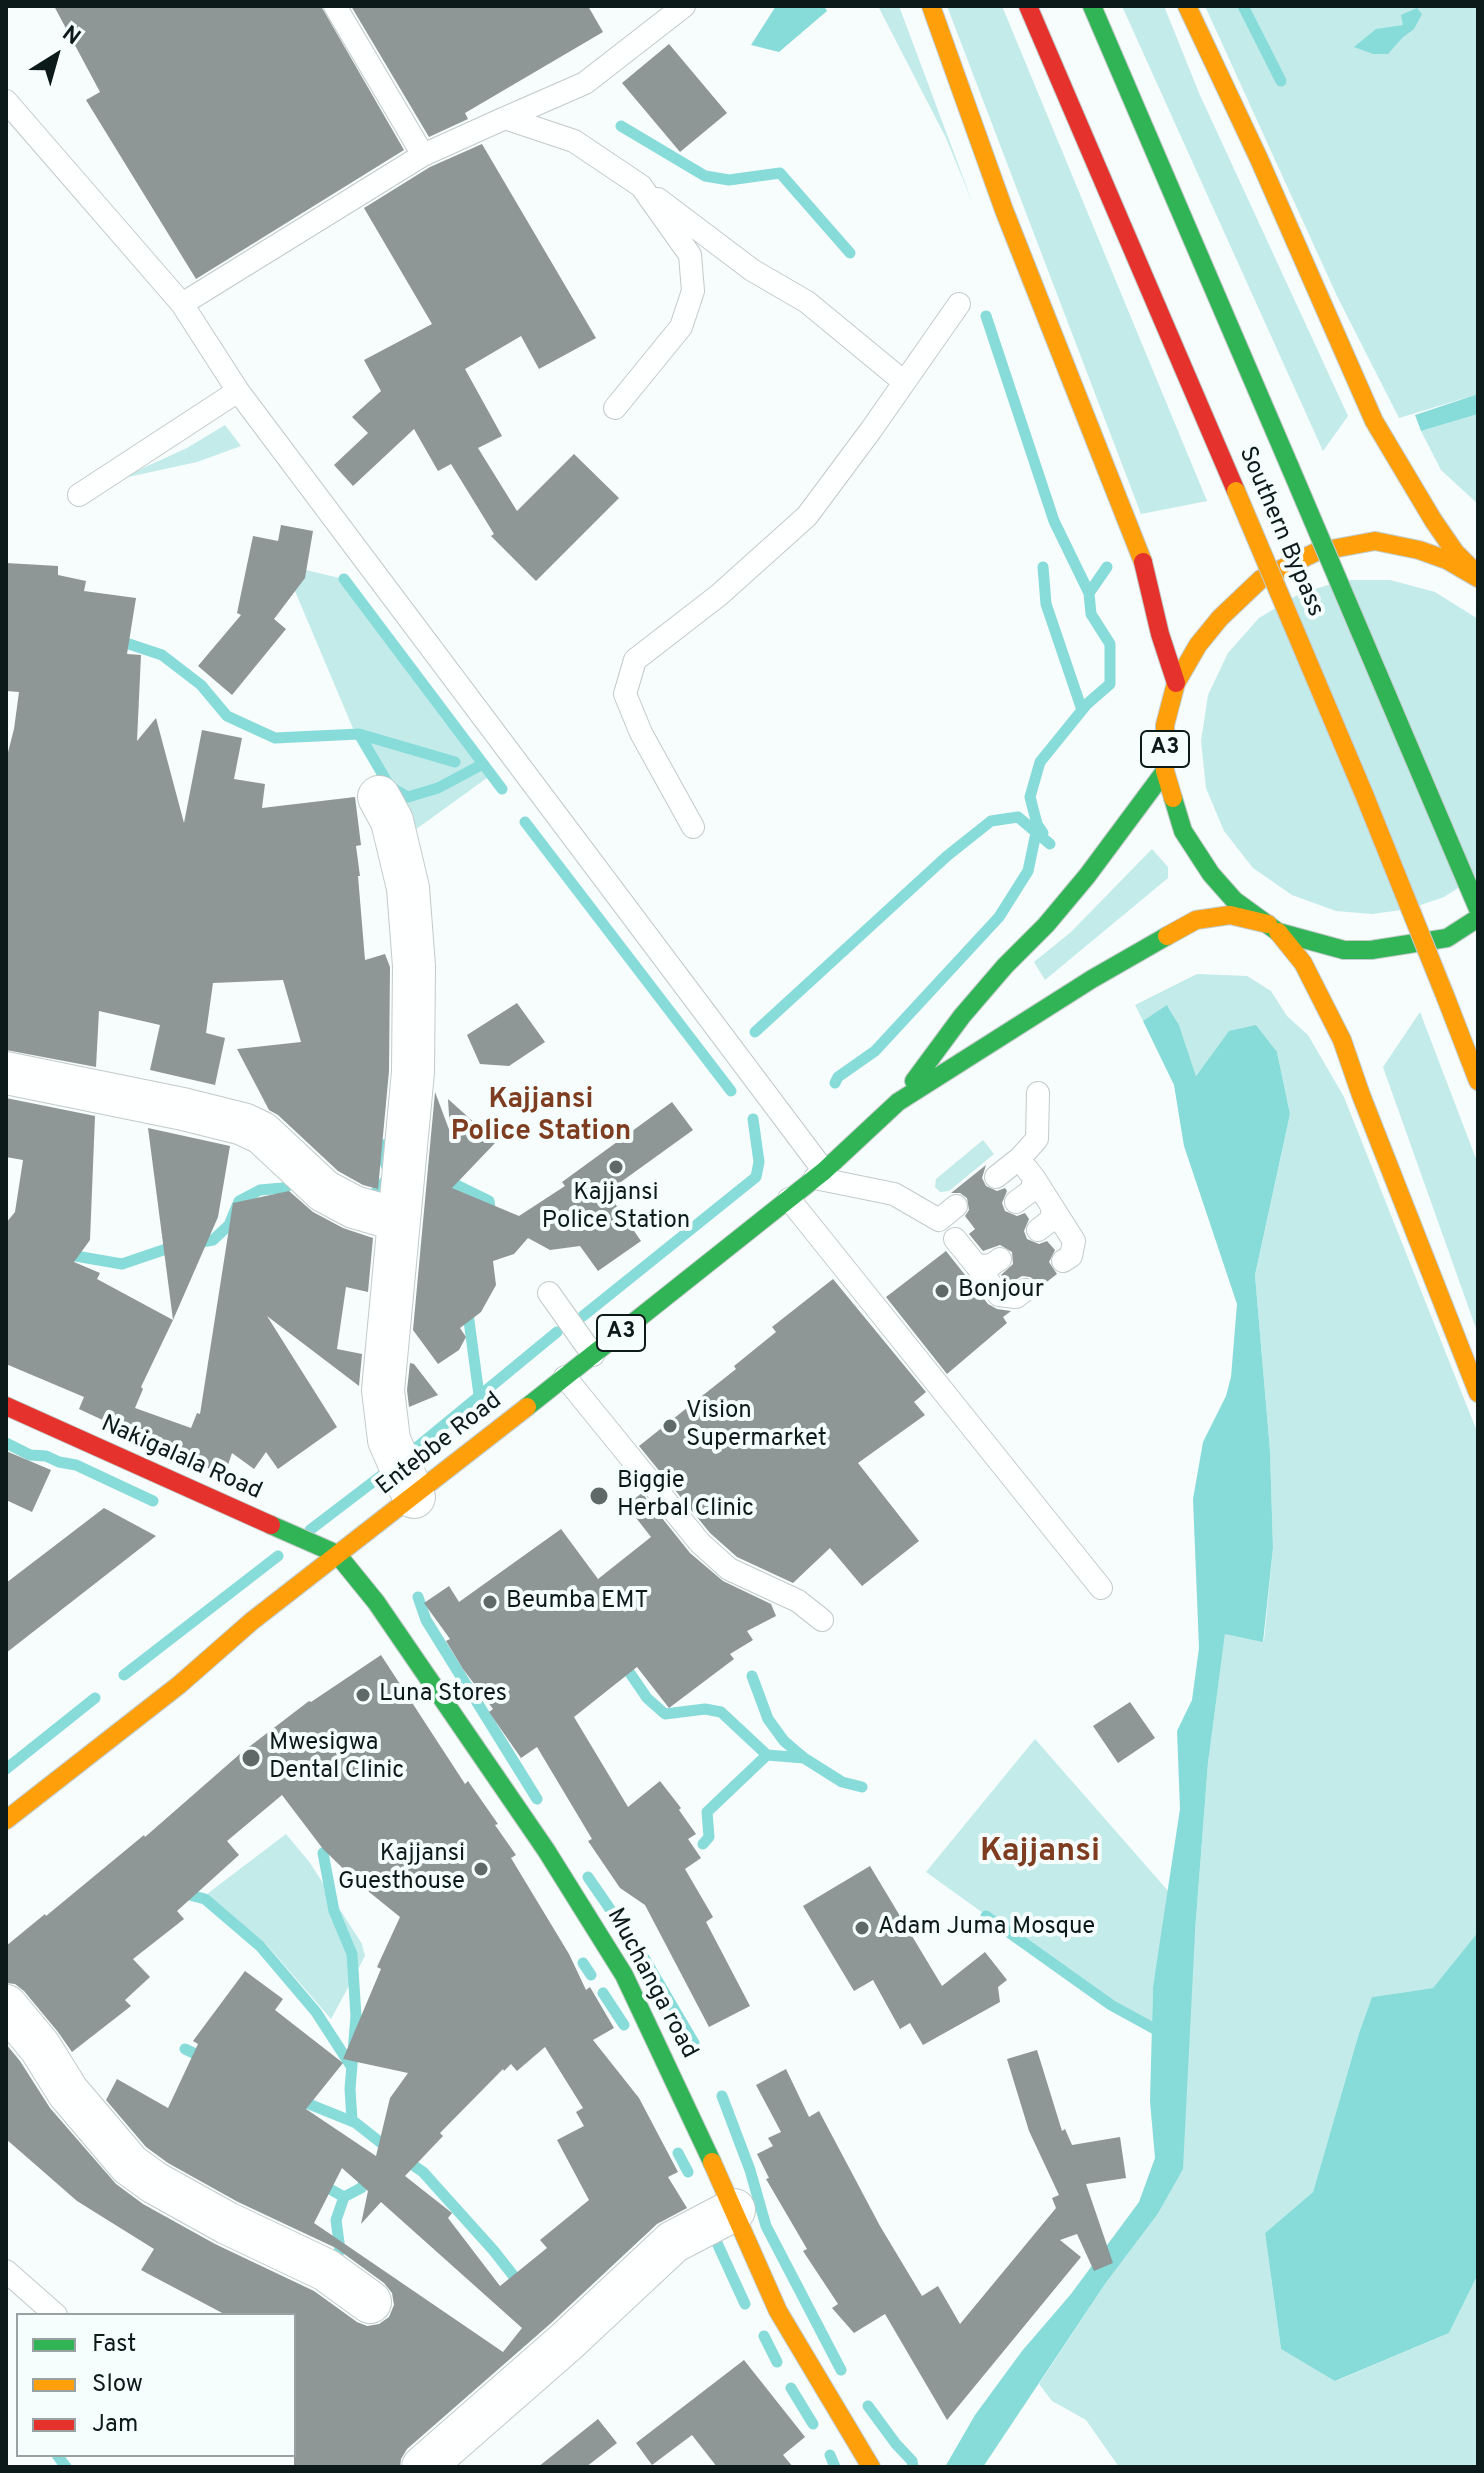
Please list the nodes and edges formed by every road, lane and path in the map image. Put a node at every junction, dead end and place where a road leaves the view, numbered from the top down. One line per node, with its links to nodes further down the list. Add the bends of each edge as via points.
1 (335, 6): 9 (lane)
2 (684, 6): 8 (lane, via 585,83)
3 (931, 6): 18 (main road, via 1010,225 1145,567)
4 (1028, 6): 26 (main road, Southern Bypass, bridge, via 1364,794)
5 (1092, 6): 22 (main road, Southern Bypass, bridge)
6 (1187, 6): 17 (main road, via 1374,421 1433,520)
7 (6, 101): 11 (lane)
8 (505, 118): 9 (lane); 10 (lane, via 574,141)
9 (423, 155): 11 (lane)
10 (641, 186): 13 (lane, via 752,270 807,302); 15 (lane, via 690,255 693,291 681,327)
11 (182, 304): 14 (lane)
12 (959, 304): 13 (lane)
13 (904, 382): 21 (lane, via 807,516 719,595 635,660 625,694)
14 (238, 391): 16 (lane); 30 (lane)
15 (615, 408)
16 (79, 495)
17 (1478, 576): 18 (main road, A3, via 1433,555 1375,541 1316,552 1261,579 1220,618)
18 (1176, 683): 19 (main road, A3, via 1165,725)
19 (1165, 771): 24 (main road, A3, via 1183,831 1211,874 1234,900); 28 (main road, A3, via 1087,876 962,1016)
20 (379, 797): 36 (street, via 392,821 408,888 414,966 413,1072)
21 (693, 827)
22 (1478, 909)
23 (1478, 918): 24 (main road, A3, via 1447,938 1371,950 1344,950)
24 (1273, 928): 28 (main road, A3, via 1230,915 1196,920); 47 (main road, via 1303,963 1342,1040)
25 (6, 1073): 36 (street, via 243,1124 262,1133 324,1191 354,1207)
26 (1478, 1081)
27 (1038, 1093): 29 (lane, via 1037,1139)
28 (898, 1102): 30 (main road, Entebbe Road / A3)
29 (1020, 1158): 31 (lane); 32 (lane)
30 (820, 1174): 33 (main road, Entebbe Road / A3); 39 (lane, via 948,1213)
31 (996, 1177)
32 (1034, 1178): 34 (lane, via 1032,1190); 35 (lane)
33 (789, 1199): 45 (main road, Entebbe Road / A3); 51 (lane)
34 (1016, 1202)
35 (1053, 1208): 37 (lane, via 1051,1220); 41 (lane, via 1074,1241 1071,1256)
36 (399, 1220): 49 (street, via 383,1390 389,1440)
37 (1038, 1230)
38 (978, 1232): 39 (lane)
39 (955, 1239): 42 (lane)
40 (1000, 1259): 42 (lane, via 990,1266)
41 (1063, 1261)
42 (976, 1265): 43 (lane, via 999,1295 1016,1297)
43 (1025, 1290)
44 (549, 1293): 45 (lane)
45 (593, 1355): 46 (main road, Entebbe Road / A3)
46 (565, 1377): 49 (main road, Entebbe Road / A3); 52 (lane, via 700,1543 729,1569 798,1601)
47 (1478, 1393)
48 (6, 1406): 50 (main road, Nakigalala Road)
49 (414, 1497): 50 (main road, Entebbe Road / A3)
50 (337, 1554): 53 (main road, Entebbe Road / A3); 55 (main road, Muchanga road, via 376,1602 546,1850 624,1975)
51 (1101, 1588)
52 (822, 1620)
53 (6, 1820)
54 (6, 2006): 57 (street, via 130,2165 227,2223 326,2270)
55 (734, 2210): 59 (street, via 673,2242); 60 (main road, Muchanga road, via 778,2311)
56 (6, 2271): 58 (lane)
57 (370, 2302)
58 (54, 2313)
59 (423, 2467)
60 (871, 2467)

